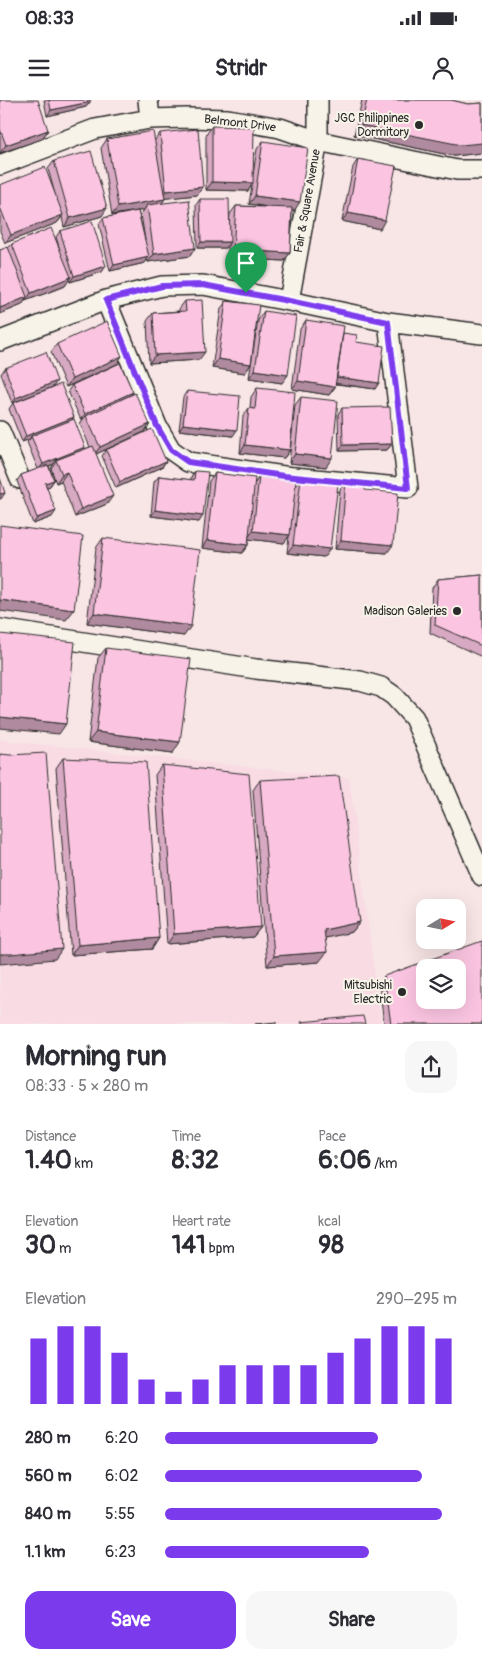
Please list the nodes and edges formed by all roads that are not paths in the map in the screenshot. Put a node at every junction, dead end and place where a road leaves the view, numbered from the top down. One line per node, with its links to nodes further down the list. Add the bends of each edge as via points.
1 (148, 100): 3 (street)
2 (318, 100): 4 (street, Fair & Square Avenue)
3 (150, 119): 4 (street, Belmont Drive, via 228,120 280,128); 5 (street, Belmont Drive, via 95,129)
4 (318, 141): 6 (street, Belmont Drive, via 458,170); 8 (street, Fair & Square Avenue)
5 (0, 165)
6 (482, 170)
7 (106, 300): 8 (street, via 162,286 203,285); 9 (street, via 157,426 171,450 188,462 284,476 408,488); 11 (street)
8 (289, 301): 9 (street)
9 (388, 322): 10 (street)
10 (482, 334)
11 (0, 341)
12 (0, 431): 13 (street)
13 (20, 479)
14 (0, 629): 15 (street, via 256,669 360,681 381,687 414,718)
15 (482, 876)

